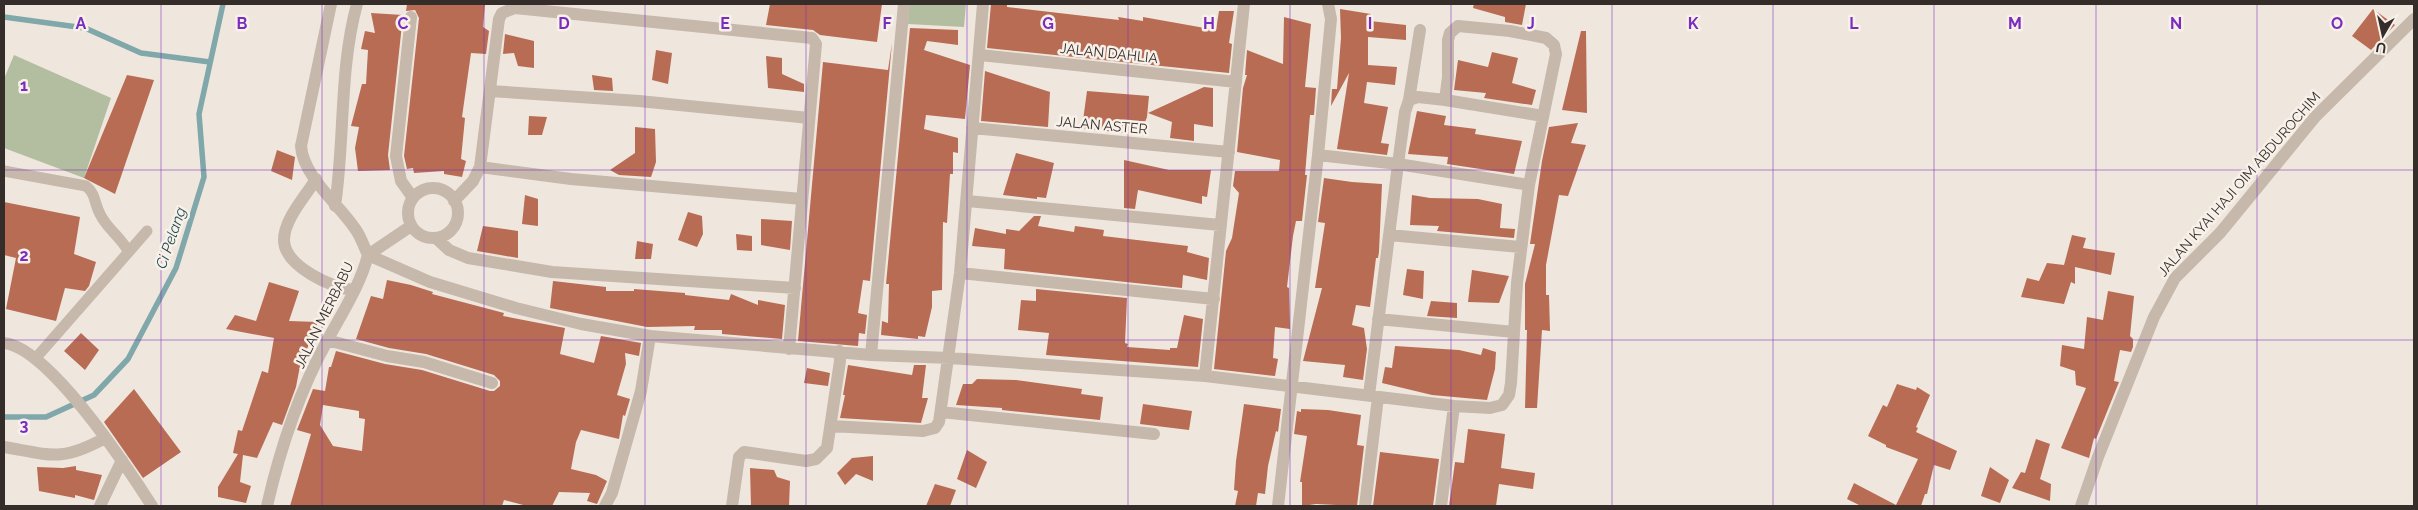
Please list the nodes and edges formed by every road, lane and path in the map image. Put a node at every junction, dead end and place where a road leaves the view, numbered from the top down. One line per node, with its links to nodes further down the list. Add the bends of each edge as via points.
1 (331, 4): 23 (street, JALAN MERBABU, via 301,146 302,156)
2 (357, 4): 29 (street, via 346,62)
3 (904, 4): 49 (street)
4 (983, 4): 10 (street)
5 (1244, 4): 11 (street)
6 (1328, 4): 19 (street, via 1331,19)
7 (411, 17): 25 (street, via 396,156 402,181)
8 (2414, 19): 71 (street, JALAN KYAI HAJI OIM ABDUROCHIM, via 2315,117 2220,233 2175,278 2154,317)
9 (1420, 30): 13 (street)
10 (980, 55): 11 (street, JALAN DAHLIA); 17 (street)
11 (1236, 82): 18 (street)
12 (490, 91): 16 (street, via 639,101); 16 (street, via 499,19 502,13 515,8 812,38 816,44); 21 (street)
13 (1409, 100): 14 (street, via 1418,96); 20 (street)
14 (1445, 100): 15 (street); 15 (street, via 1448,40 1453,29 1464,26 1510,31 1546,38 1554,45 1556,54)
15 (1543, 116): 24 (street)
16 (809, 118): 26 (street)
17 (972, 128): 18 (street, JALAN ASTER); 27 (street)
18 (1229, 152): 30 (street)
19 (1318, 155): 20 (street); 54 (street)
20 (1398, 164): 24 (street); 33 (street)
21 (480, 167): 26 (street, via 570,179); 28 (street, via 473,181)
22 (4, 171): 36 (lane, via 86,186 92,190 99,213 113,234 123,240)
23 (316, 179): 29 (street, JALAN MERBABU); 40 (street, via 288,223 284,240 294,260 309,273 340,289)
24 (1528, 184): 35 (street)
25 (413, 198): 28 (street, via 429,189 439,189); 31 (street, via 408,217)
26 (802, 199): 39 (street)
27 (967, 200): 30 (street); 38 (street)
28 (454, 201): 34 (street, via 458,210 457,220 446,235)
29 (335, 206): 37 (street, JALAN MERBABU, via 356,230)
30 (1220, 225): 41 (street)
31 (411, 226): 34 (street, via 426,237); 37 (street)
32 (147, 231): 36 (lane)
33 (1389, 235): 35 (street); 42 (street)
34 (436, 238): 39 (street, via 449,250 468,258 552,272)
35 (1520, 247): 43 (street)
36 (128, 251): 51 (lane)
37 (368, 255): 40 (street, JALAN MERBABU); 44 (street, via 430,282 516,308)
38 (960, 272): 41 (street); 50 (street)
39 (795, 288): 47 (street)
40 (354, 290): 45 (street, JALAN MERBABU)
41 (1214, 299): 52 (street)
42 (1378, 319): 43 (street); 55 (street)
43 (1514, 332): 56 (street, via 1511,383 1509,395 1502,405 1490,408)
44 (650, 336): 47 (street); 66 (street, via 639,400)
45 (327, 340): 53 (street, via 424,362); 65 (street, JALAN MERBABU, via 291,420 276,464)
46 (4, 343): 51 (street, via 23,348)
47 (789, 348): 48 (street)
48 (838, 351): 49 (street); 58 (street, via 840,361)
49 (871, 354): 50 (street)
50 (950, 358): 52 (street); 57 (street)
51 (39, 363): 60 (street, via 90,414)
52 (1205, 376): 54 (street)
53 (492, 383)
54 (1293, 388): 55 (street); 68 (street)
55 (1373, 396): 56 (street); 69 (street)
56 (1454, 406): 70 (street)
57 (941, 412): 58 (street, via 939,422 929,430); 59 (street)
58 (831, 426): 67 (street, via 827,448 816,459 741,454)
59 (1154, 434)
60 (105, 438): 61 (street, via 67,455); 62 (street)
61 (4, 447)
62 (122, 460): 63 (street); 64 (street)
63 (100, 506)
64 (152, 506)
65 (267, 506)
66 (606, 506)
67 (732, 506)
68 (1278, 506)
69 (1365, 506)
70 (1441, 506)
71 (2081, 506)

